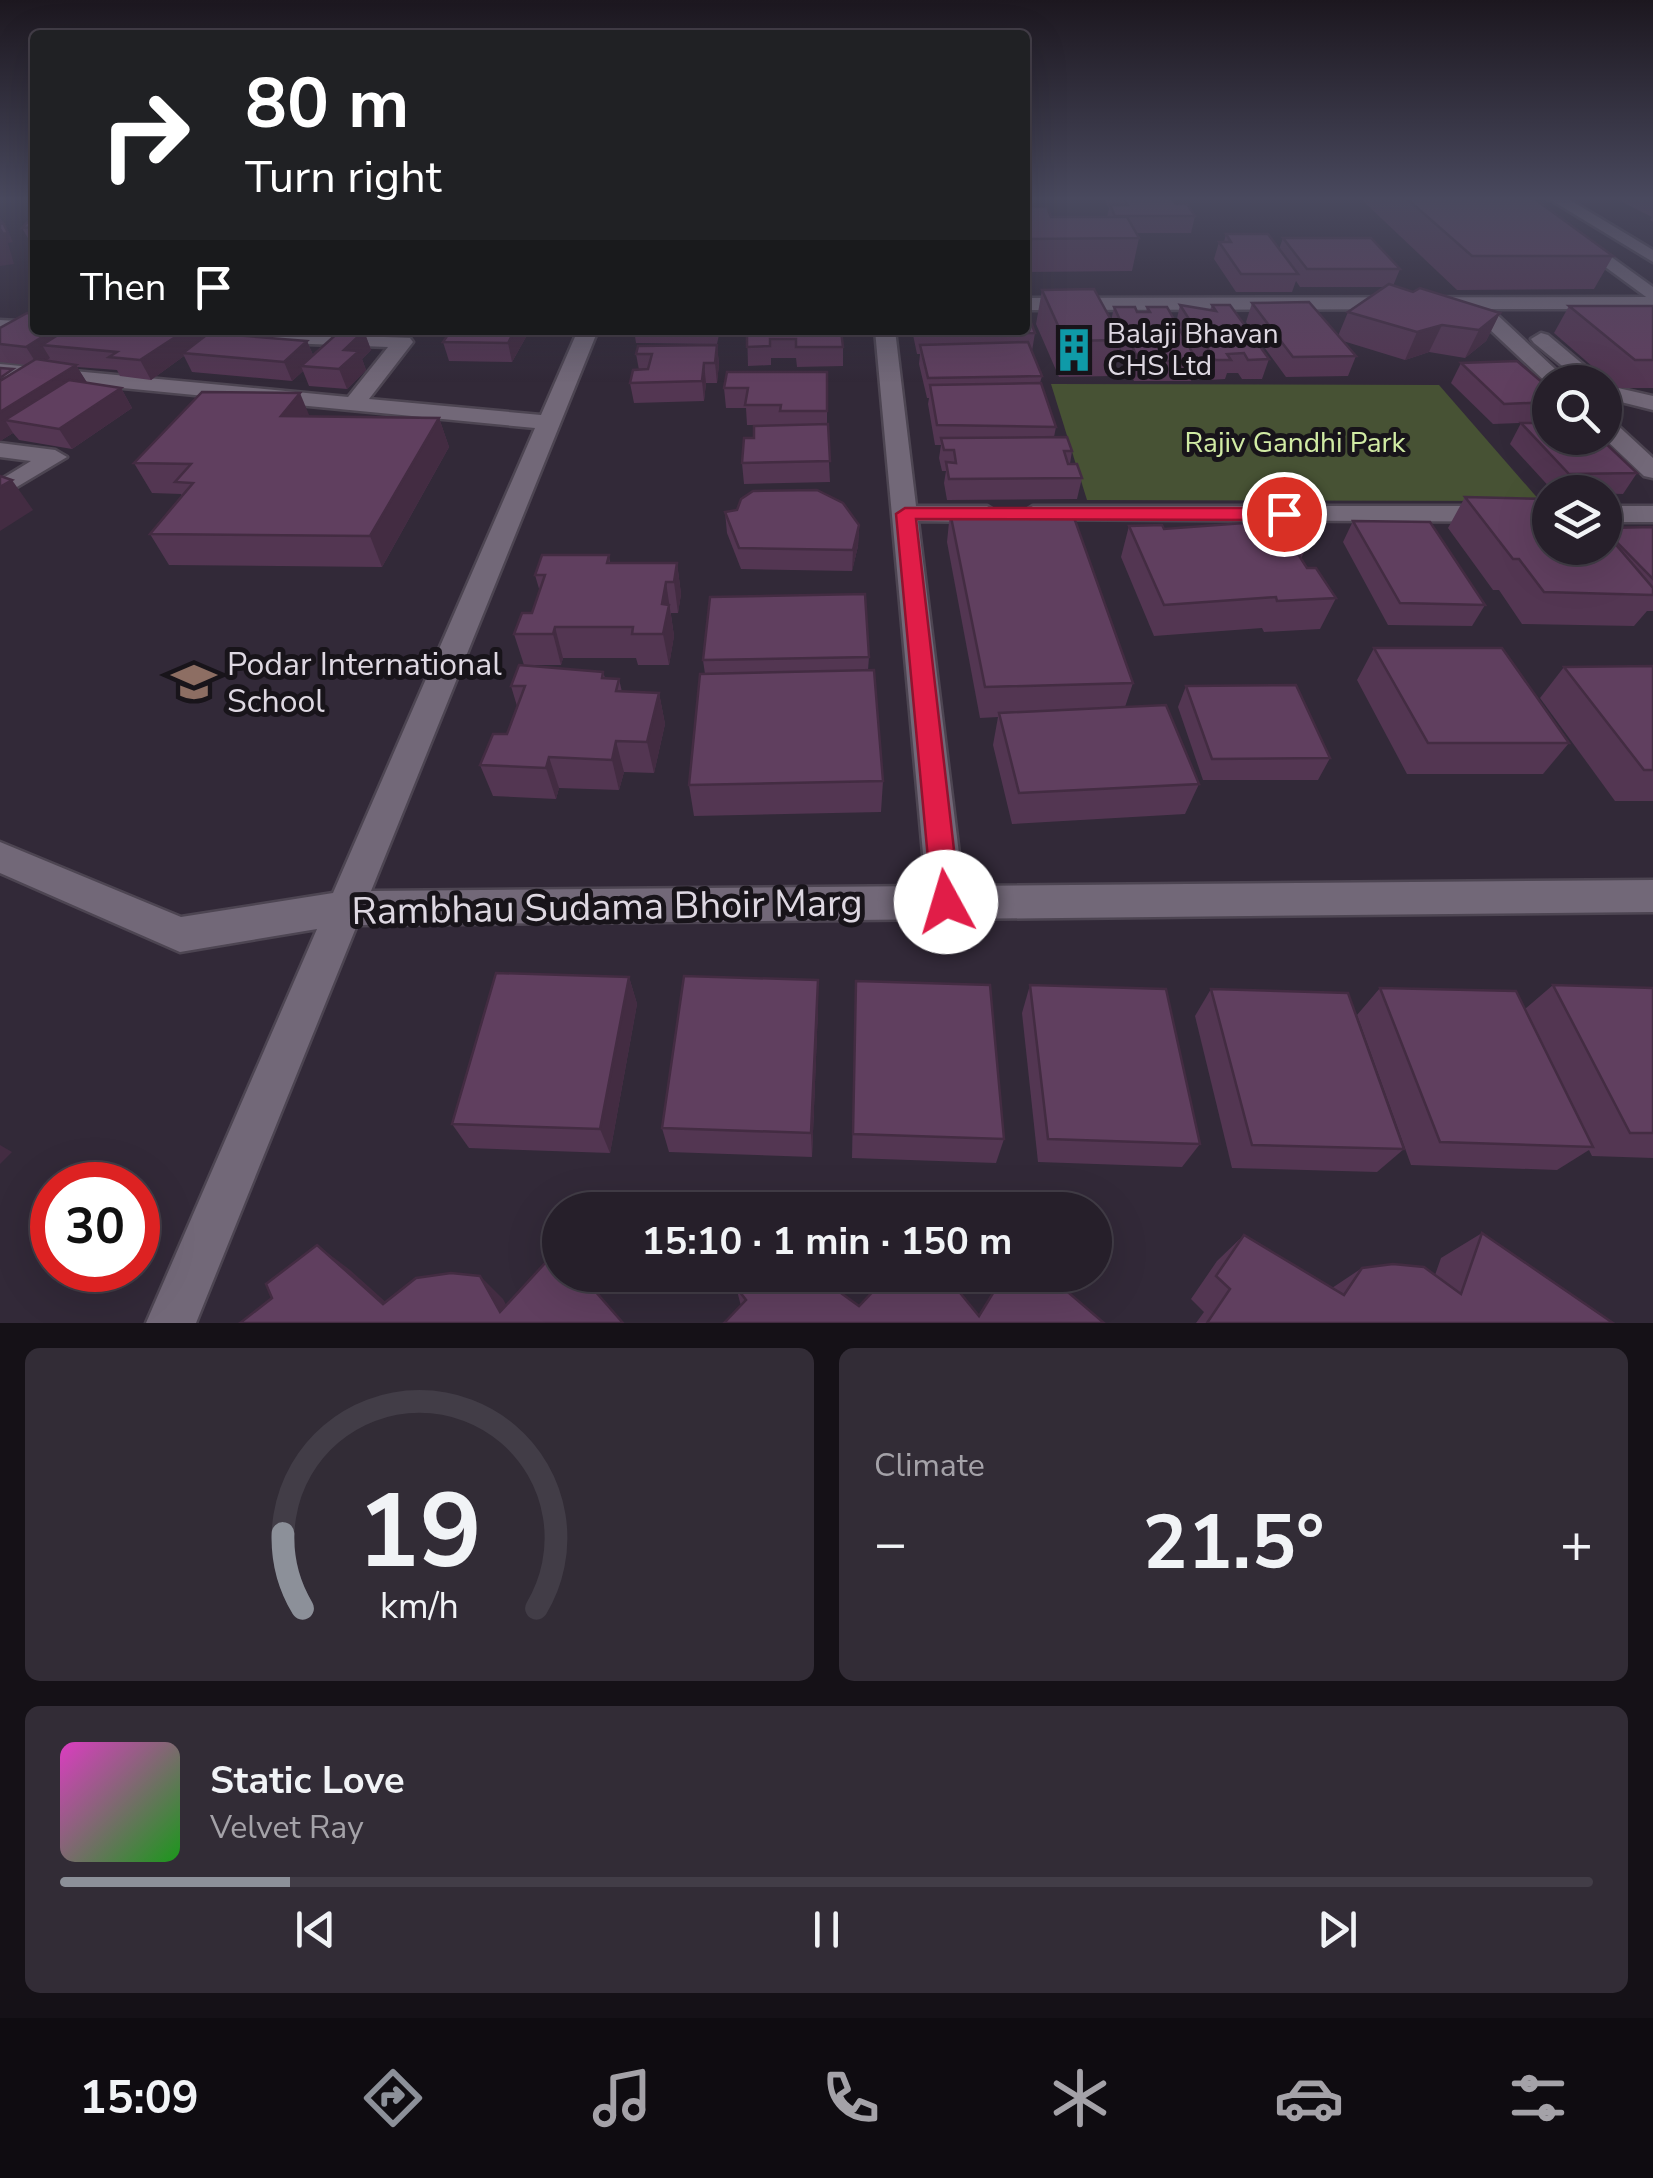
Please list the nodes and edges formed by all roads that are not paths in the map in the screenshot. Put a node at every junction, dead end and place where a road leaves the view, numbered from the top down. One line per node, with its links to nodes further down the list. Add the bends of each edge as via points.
1 (1600, 259): 2 (street)
2 (1653, 299): 3 (street)
3 (1473, 303): 4 (street); 12 (street)
4 (1030, 304)
5 (0, 326): 6 (street)
6 (30, 328)
7 (299, 335): 10 (street)
8 (586, 335): 18 (street)
9 (886, 335): 23 (street)
10 (406, 336): 17 (street)
11 (1541, 339): 13 (street)
12 (1540, 365)
13 (1573, 365)
14 (0, 370): 17 (street)
15 (1622, 395): 16 (street)
16 (1653, 403)
17 (354, 404): 18 (street)
18 (549, 424): 30 (street)
19 (1622, 442): 21 (street)
20 (0, 450): 22 (street, via 55,457)
21 (1653, 471)
22 (0, 490)
23 (905, 514): 24 (street); 29 (street)
24 (1532, 514)
25 (1622, 514): 26 (street)
26 (1653, 514)
27 (0, 857): 30 (street, Rambhau Sudama Bhoir Marg, via 180,936)
28 (1653, 896): 29 (street, Rambhau Sudama Bhoir Marg)
29 (946, 902): 30 (street, Rambhau Sudama Bhoir Marg)
30 (345, 908): 31 (street)
31 (171, 1323)

